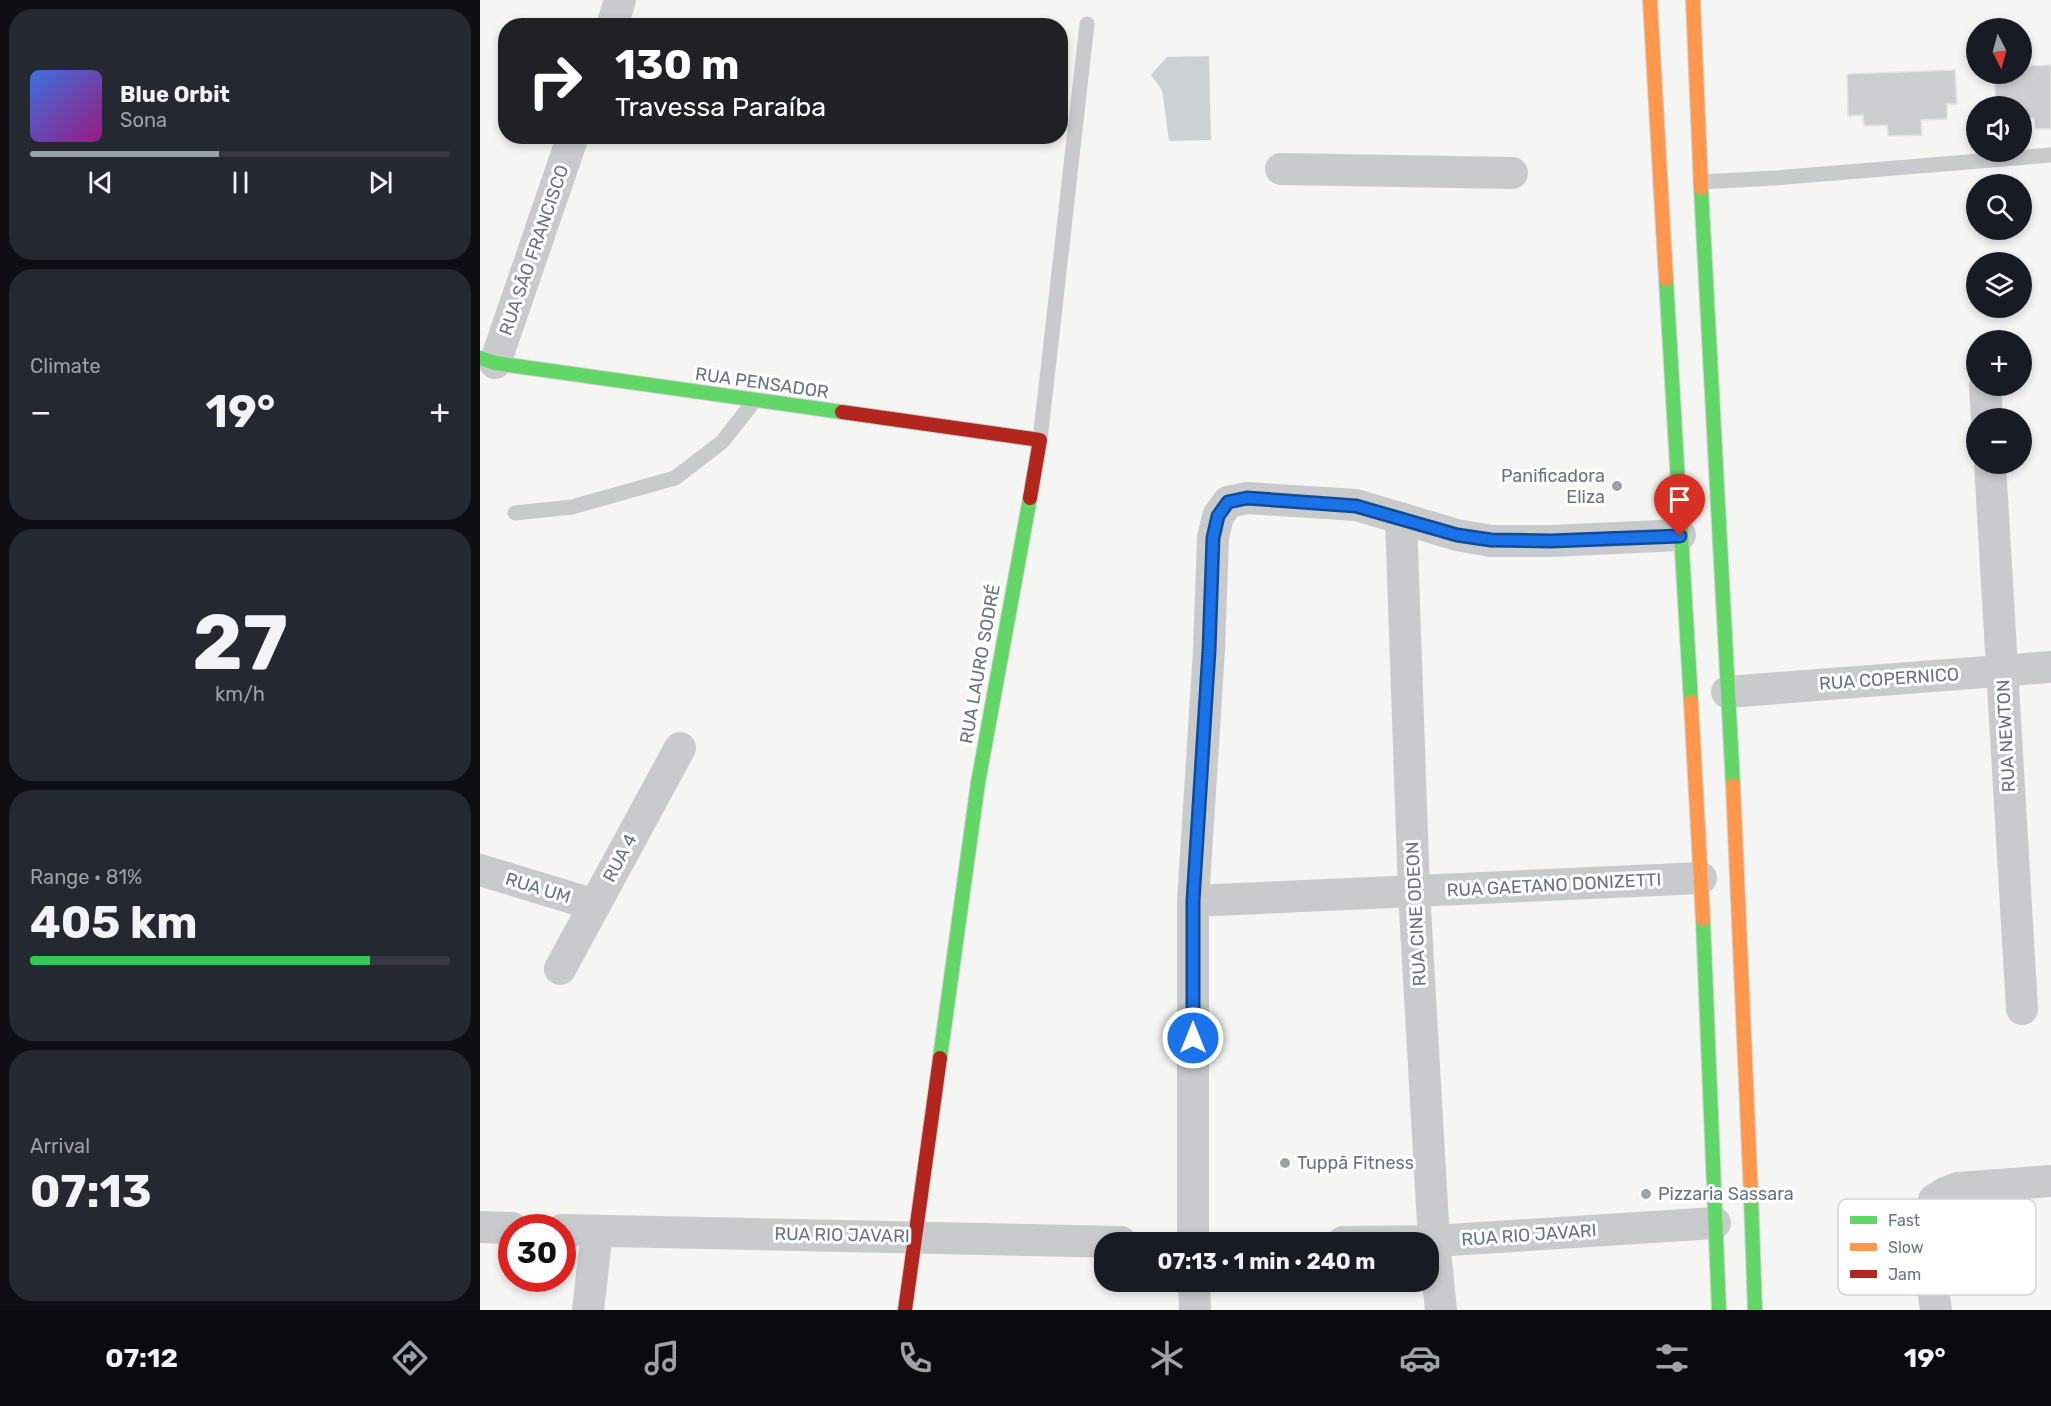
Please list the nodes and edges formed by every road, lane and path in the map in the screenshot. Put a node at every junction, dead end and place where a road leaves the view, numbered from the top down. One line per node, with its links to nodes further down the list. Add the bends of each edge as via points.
1 (620, 0): 4 (street)
2 (1650, 0): 17 (main road)
3 (1693, 0): 10 (main road)
4 (614, 18)
5 (1087, 24): 13 (lane, RUA LAURO SODRÉ)
6 (570, 144): 11 (street, RUA SÃO FRANCISCO)
7 (2051, 155): 10 (lane)
8 (1281, 170): 9 (street)
9 (1512, 173)
10 (1700, 182): 20 (main road)
11 (488, 361): 12 (main road, RUA PENSADOR)
12 (755, 400): 13 (main road, RUA PENSADOR); 15 (lane, via 722,442 675,478 572,507)
13 (1040, 440): 38 (main road, RUA LAURO SODRÉ, via 978,783)
14 (1991, 474): 19 (street, RUA NEWTON)
15 (515, 513)
16 (1401, 518): 17 (street, via 1457,535 1491,540); 24 (street, RUA CINE ODEON); 25 (street, via 1356,506 1247,498 1228,502 1218,516 1213,538)
17 (1680, 536): 23 (main road)
18 (2051, 667): 19 (street, RUA COPERNICO)
19 (2002, 670): 20 (street, RUA COPERNICO); 28 (street, RUA NEWTON)
20 (1727, 692): 49 (main road)
21 (680, 748): 26 (street, RUA 4)
22 (480, 870): 26 (street, RUA UM)
23 (1701, 878): 24 (street, RUA GAETANO DONIZETTI); 31 (main road)
24 (1414, 892): 25 (street, RUA GAETANO DONIZETTI); 37 (street, RUA CINE ODEON)
25 (1193, 901): 36 (street)
26 (595, 905): 27 (street, RUA 4)
27 (560, 969)
28 (2022, 1009)
29 (2051, 1180): 30 (street, via 1958,1188)
30 (1936, 1199)
31 (1715, 1223): 40 (street, RUA RIO JAVARI); 48 (main road)
32 (480, 1227): 33 (street)
33 (498, 1228)
34 (576, 1230): 35 (street, RUA RIO JAVARI)
35 (597, 1231): 38 (street, RUA RIO JAVARI); 44 (street)
36 (1193, 1232)
37 (1433, 1232)
38 (915, 1236): 39 (street, RUA RIO JAVARI); 45 (main road, RUA LAURO SODRÉ)
39 (1094, 1241)
40 (1439, 1241)
41 (1439, 1284): 47 (street, RUA CINE ODEON)
42 (1194, 1292): 46 (street)
43 (1934, 1295): 50 (street)
44 (588, 1310)
45 (905, 1310)
46 (1195, 1310)
47 (1442, 1310)
48 (1719, 1310)
49 (1755, 1310)
50 (1936, 1310)

